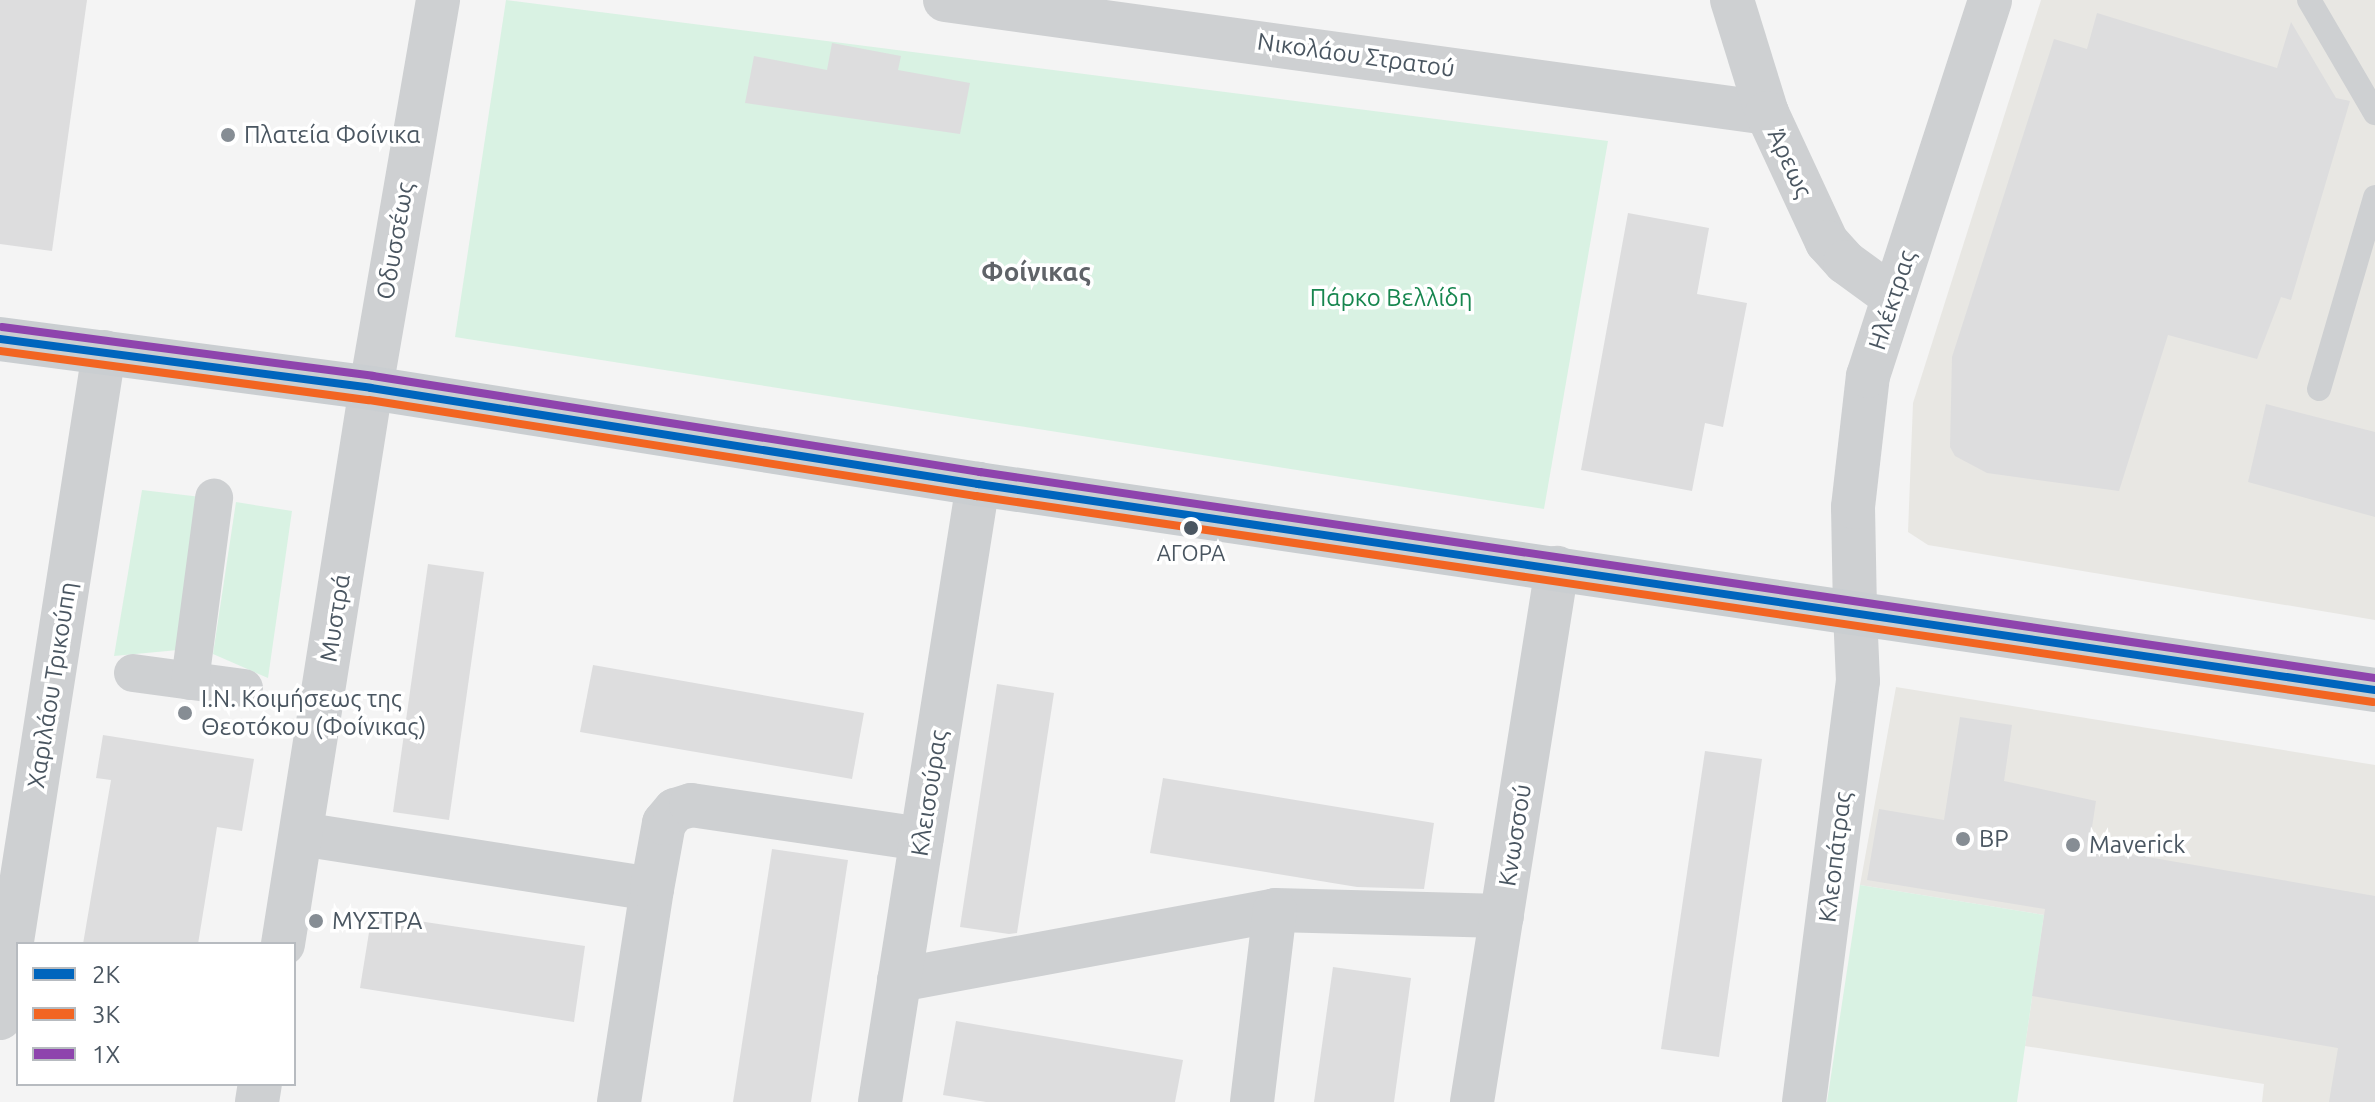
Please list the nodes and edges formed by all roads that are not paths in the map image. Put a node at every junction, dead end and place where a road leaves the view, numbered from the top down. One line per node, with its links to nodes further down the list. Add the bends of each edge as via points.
1 (438, 0): 13 (street, Οδυσσέως)
2 (945, 0): 6 (street, Νικολάου Στρατού)
3 (1732, 0): 7 (street, Άρεως)
4 (1990, 0): 10 (street, Ηλέκτρας)
5 (2309, 0): 8 (lane)
6 (1103, 10): 7 (street, Νικολάου Στρατού)
7 (1767, 113): 10 (street, Άρεως, via 1827,242)
8 (2375, 113)
9 (2375, 197): 14 (lane)
10 (1893, 297): 18 (street, Ηλέκτρας, via 1861,419 1853,507)
11 (0, 339): 12 (main road)
12 (104, 352): 13 (main road); 30 (street, Χαριλάου Τρικούπη)
13 (371, 388): 15 (main road); 23 (street, Μυστρά)
14 (2319, 389)
15 (978, 484): 17 (main road); 24 (street, Κλεισούρας)
16 (214, 498): 20 (street)
17 (1557, 568): 18 (main road); 27 (street, Κνωσσού)
18 (1855, 611): 22 (main road); 35 (street, Κλεοπάτρας, via 1858,681)
19 (133, 673): 20 (street)
20 (190, 681): 21 (street)
21 (244, 688)
22 (2375, 690)
23 (301, 834): 25 (street); 28 (street, Μυστρά)
24 (922, 839): 25 (street, via 691,805 675,810 664,823); 29 (street, Κλεισούρας)
25 (652, 889): 31 (street)
26 (1275, 910): 27 (street); 29 (street); 33 (street)
27 (1502, 916): 34 (street, Κνωσσού)
28 (283, 942)
29 (899, 980): 32 (street, Κλεισούρας)
30 (0, 1018)
31 (619, 1102)
32 (880, 1102)
33 (1252, 1102)
34 (1472, 1102)
35 (1804, 1102)

